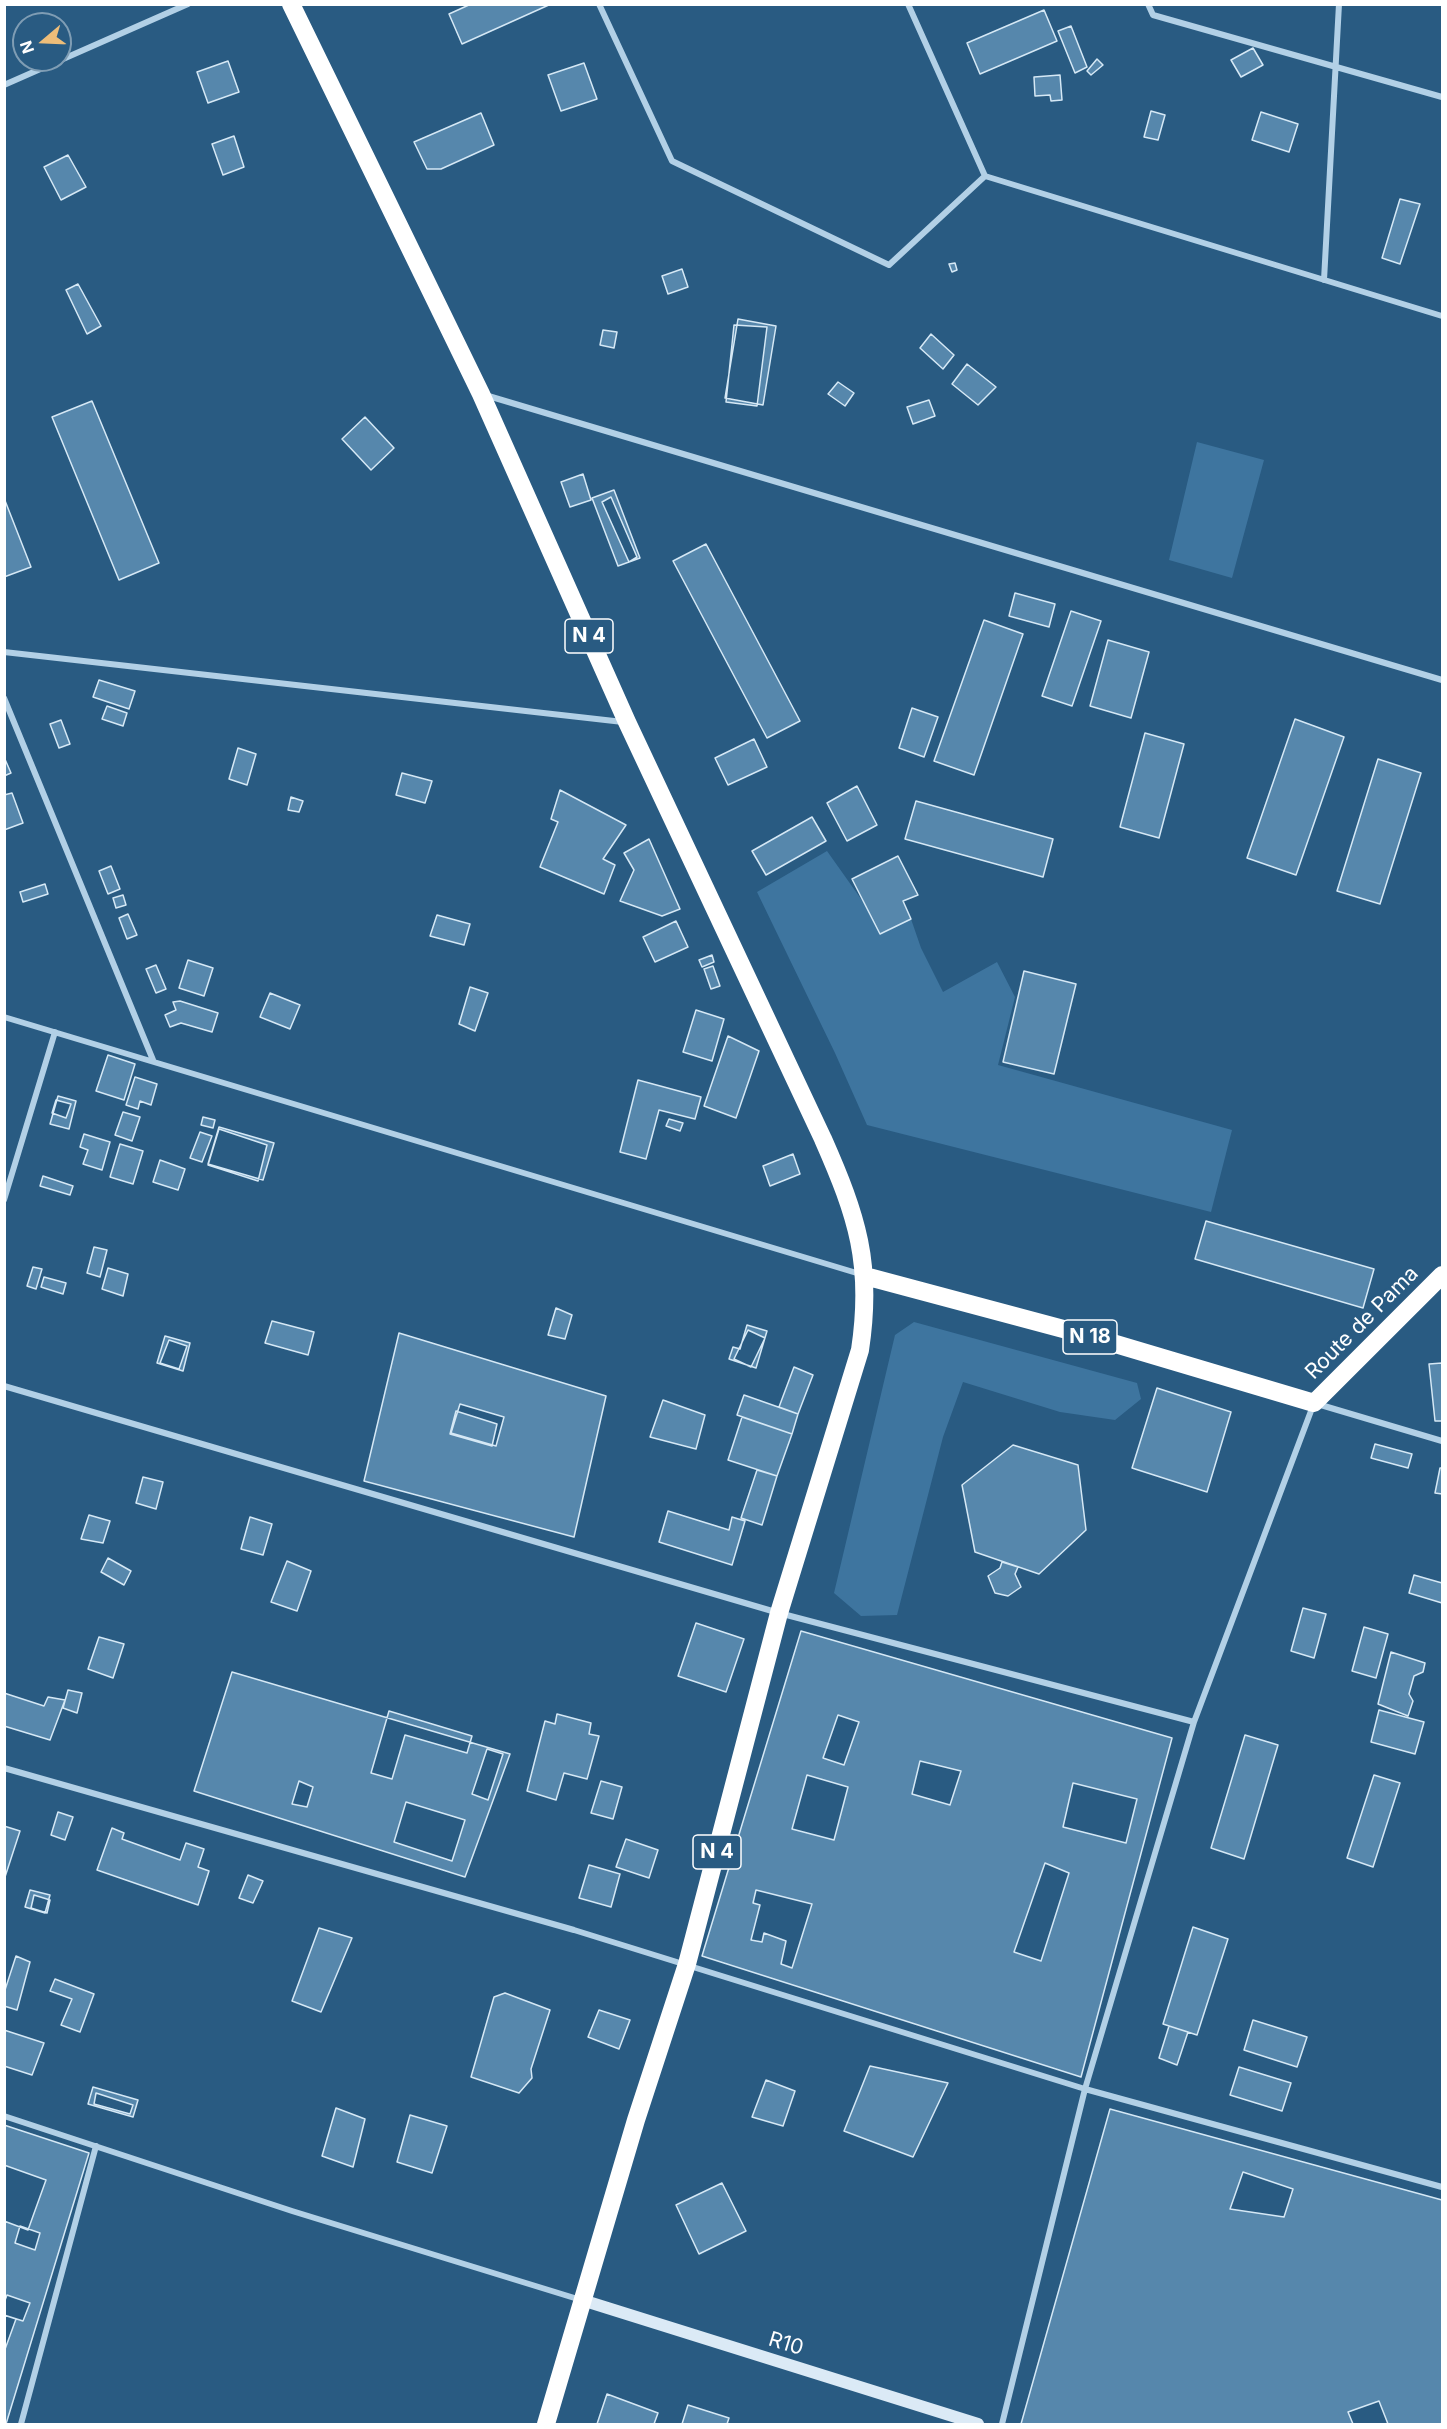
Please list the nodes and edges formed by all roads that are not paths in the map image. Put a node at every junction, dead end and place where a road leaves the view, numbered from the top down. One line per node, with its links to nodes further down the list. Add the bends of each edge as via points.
1 (188, 4): 8 (street)
2 (291, 4): 13 (highway, N 4)
3 (598, 4): 10 (street, via 672,161 889,265)
4 (908, 4): 10 (street)
5 (1148, 4): 7 (street, via 1153,15)
6 (1339, 4): 7 (street)
7 (1337, 67): 9 (street); 11 (street)
8 (6, 82)
9 (1442, 96)
10 (986, 176): 11 (street)
11 (1324, 280): 12 (street)
12 (1443, 316)
13 (481, 394): 15 (street); 17 (highway, N 4)
14 (4, 652): 17 (street)
15 (1443, 680)
16 (4, 698): 20 (street)
17 (627, 722): 23 (highway, N 4, via 846,1190 860,1235)
18 (4, 1017): 19 (street)
19 (55, 1032): 20 (street); 21 (street)
20 (153, 1060): 23 (street)
21 (4, 1200)
22 (1443, 1275): 25 (highway, Route de Pama)
23 (865, 1276): 25 (highway, N 18, via 1082,1334); 27 (highway, N 4, via 860,1350)
24 (4, 1386): 27 (street)
25 (1314, 1403): 26 (street); 28 (street)
26 (1443, 1441)
27 (779, 1613): 28 (street); 30 (highway, N 4)
28 (1194, 1722): 31 (street)
29 (4, 1768): 30 (street)
30 (687, 1964): 31 (street); 35 (highway, N 4)
31 (1085, 2089): 34 (street); 39 (street)
32 (4, 2116): 33 (street)
33 (96, 2146): 35 (street); 36 (street)
34 (1443, 2187)
35 (582, 2300): 37 (highway, N 4); 38 (main road, R10)
36 (21, 2424)
37 (546, 2424)
38 (978, 2424)
39 (1002, 2424)

